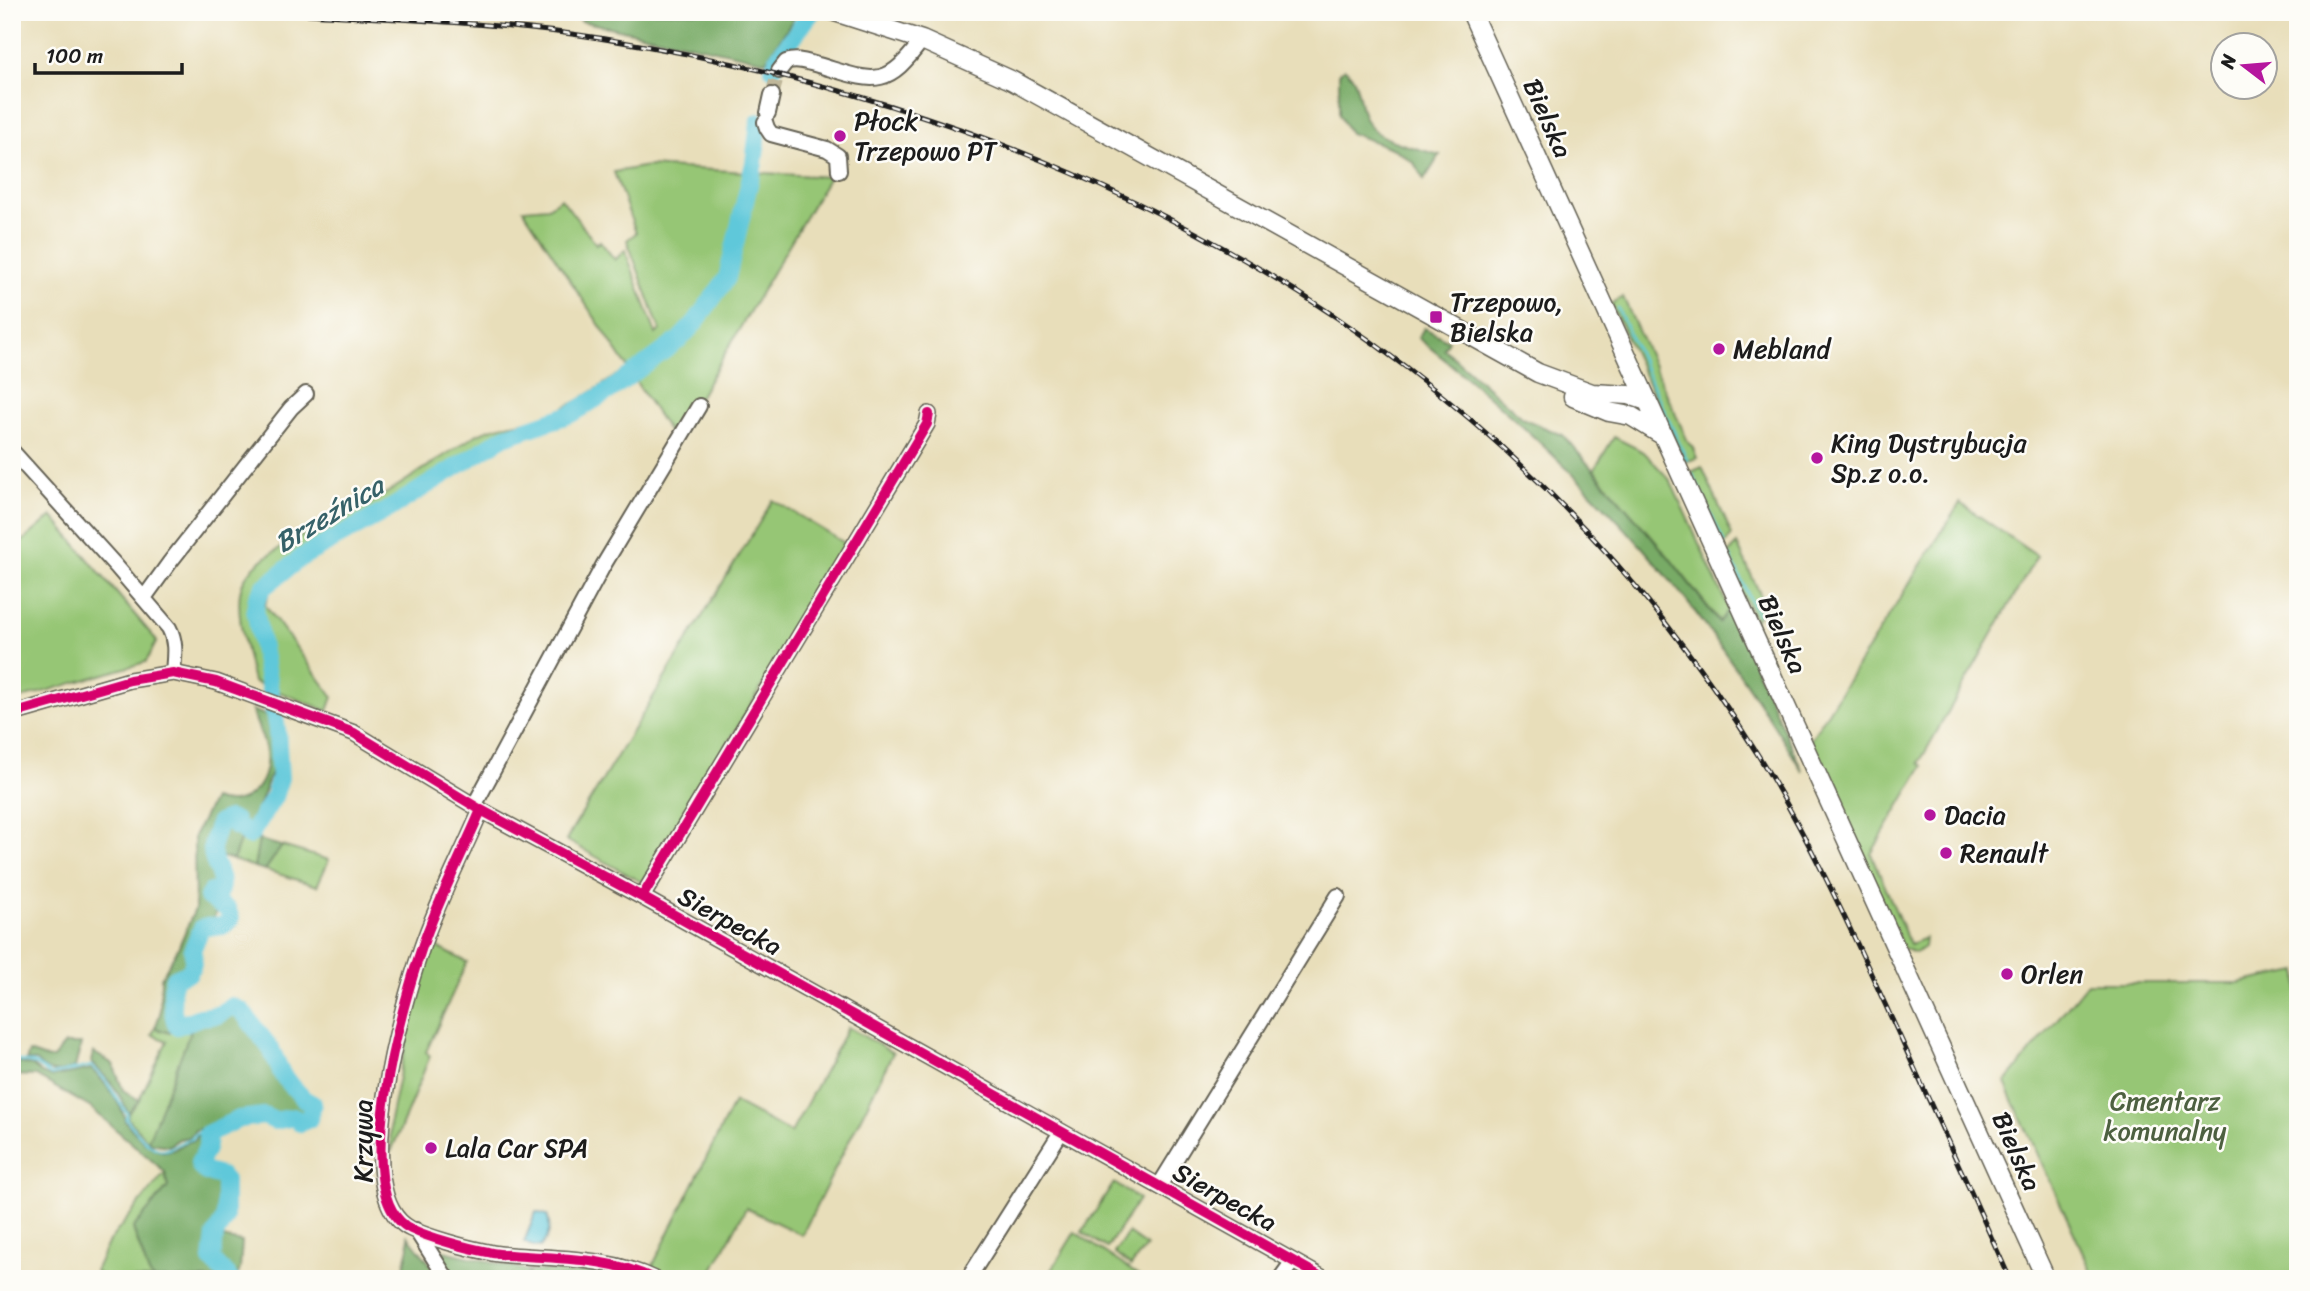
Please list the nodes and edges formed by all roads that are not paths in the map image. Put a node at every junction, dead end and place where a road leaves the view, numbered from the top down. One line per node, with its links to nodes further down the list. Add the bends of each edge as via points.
1 (835, 12): 3 (main road)
2 (1471, 12): 7 (main road, Bielska)
3 (922, 40): 4 (street, via 902,66 882,78 798,59 786,62); 8 (main road, via 1022,86)
4 (779, 71)
5 (772, 95): 6 (street, via 766,128 771,134 827,149 838,156)
6 (839, 171)
7 (1631, 365): 10 (main road, via 1628,380); 11 (main road, Bielska)
8 (1538, 373): 10 (main road, via 1592,393); 14 (main road, via 1581,401)
9 (306, 394): 17 (street)
10 (1616, 394): 11 (main road)
11 (1648, 403): 14 (main road); 15 (main road, Bielska)
12 (699, 406): 20 (street, Krzywa, via 603,566)
13 (929, 414): 22 (street)
14 (1631, 416): 15 (main road)
15 (1664, 436): 32 (main road, Bielska)
16 (12, 451): 17 (street)
17 (144, 598): 18 (street, via 174,638)
18 (173, 673): 19 (street, Sierpecka, via 130,680); 20 (street, Sierpecka, via 244,692 354,733)
19 (12, 714)
20 (478, 808): 22 (street, Sierpecka); 25 (street, Krzywa, via 423,944 385,1089 380,1133 383,1189 391,1209)
21 (1338, 896): 24 (street)
22 (642, 897): 23 (street, Sierpecka)
23 (1061, 1132): 24 (street, Sierpecka); 29 (street)
24 (1159, 1186): 26 (street, Sierpecka)
25 (416, 1230): 27 (street); 28 (street, Krzywa, via 489,1253 593,1260)
26 (1293, 1261): 30 (street); 31 (street, Sierpecka)
27 (447, 1279)
28 (654, 1279)
29 (968, 1279)
30 (1279, 1279)
31 (1325, 1279)
32 (2046, 1279)

